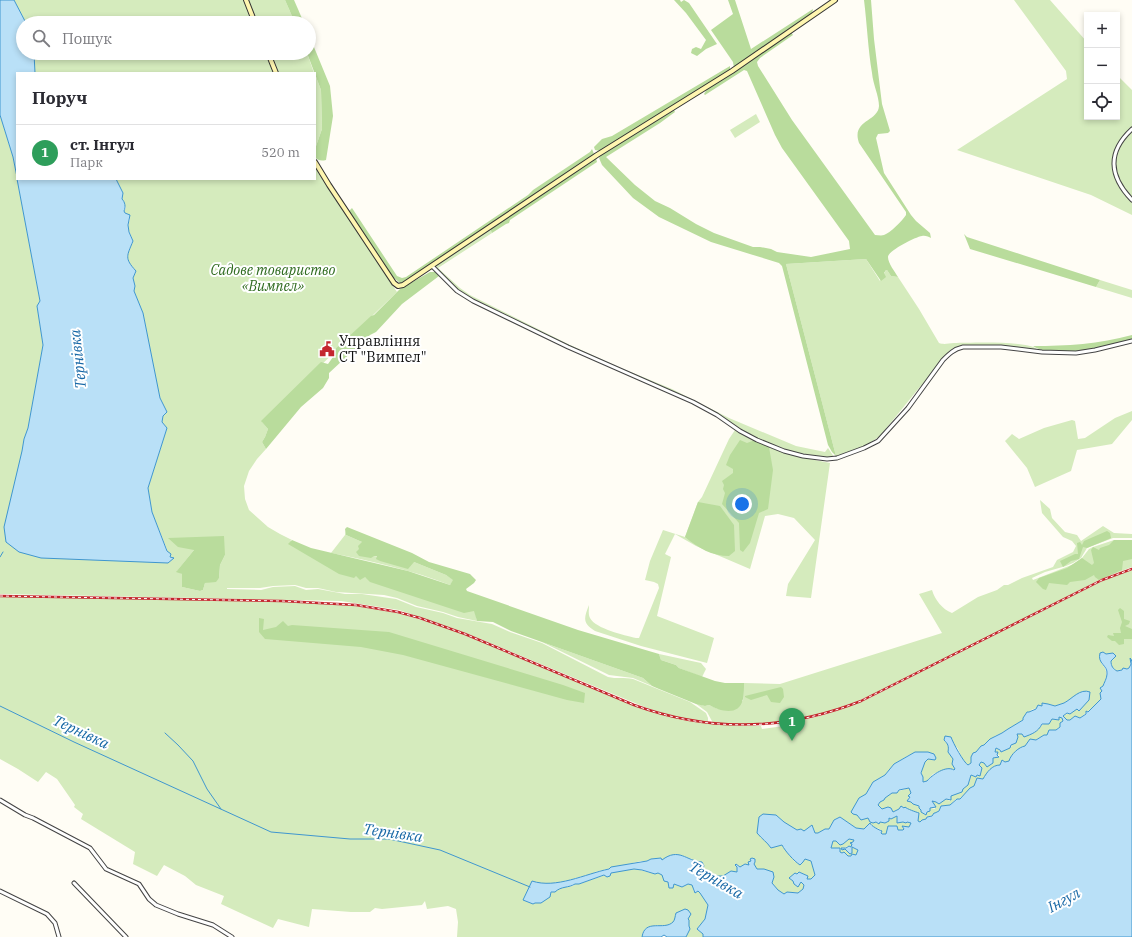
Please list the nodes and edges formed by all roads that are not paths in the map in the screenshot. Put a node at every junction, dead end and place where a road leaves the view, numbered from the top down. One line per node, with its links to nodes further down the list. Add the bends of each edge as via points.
1 (246, 0): 3 (street)
2 (835, 0): 9 (street, via 732,71 597,156)
3 (252, 16)
4 (271, 60): 5 (street)
5 (276, 72)
6 (1132, 129): 8 (street, via 1118,144 1114,166 1117,177)
7 (316, 164): 9 (street, via 396,285 403,285)
8 (1132, 200)
9 (432, 266): 10 (street, via 457,291 473,301 607,365 693,402 757,440 792,454 824,459 837,458 878,441 908,408 946,357 958,348 1001,347 1076,353)
10 (1132, 341)
11 (0, 800): 16 (street, via 90,848 106,869 140,884 156,905 213,925)
12 (74, 883): 15 (street)
13 (0, 891): 14 (street, via 47,914 55,923)
14 (59, 937)
15 (126, 937)
16 (232, 937)

